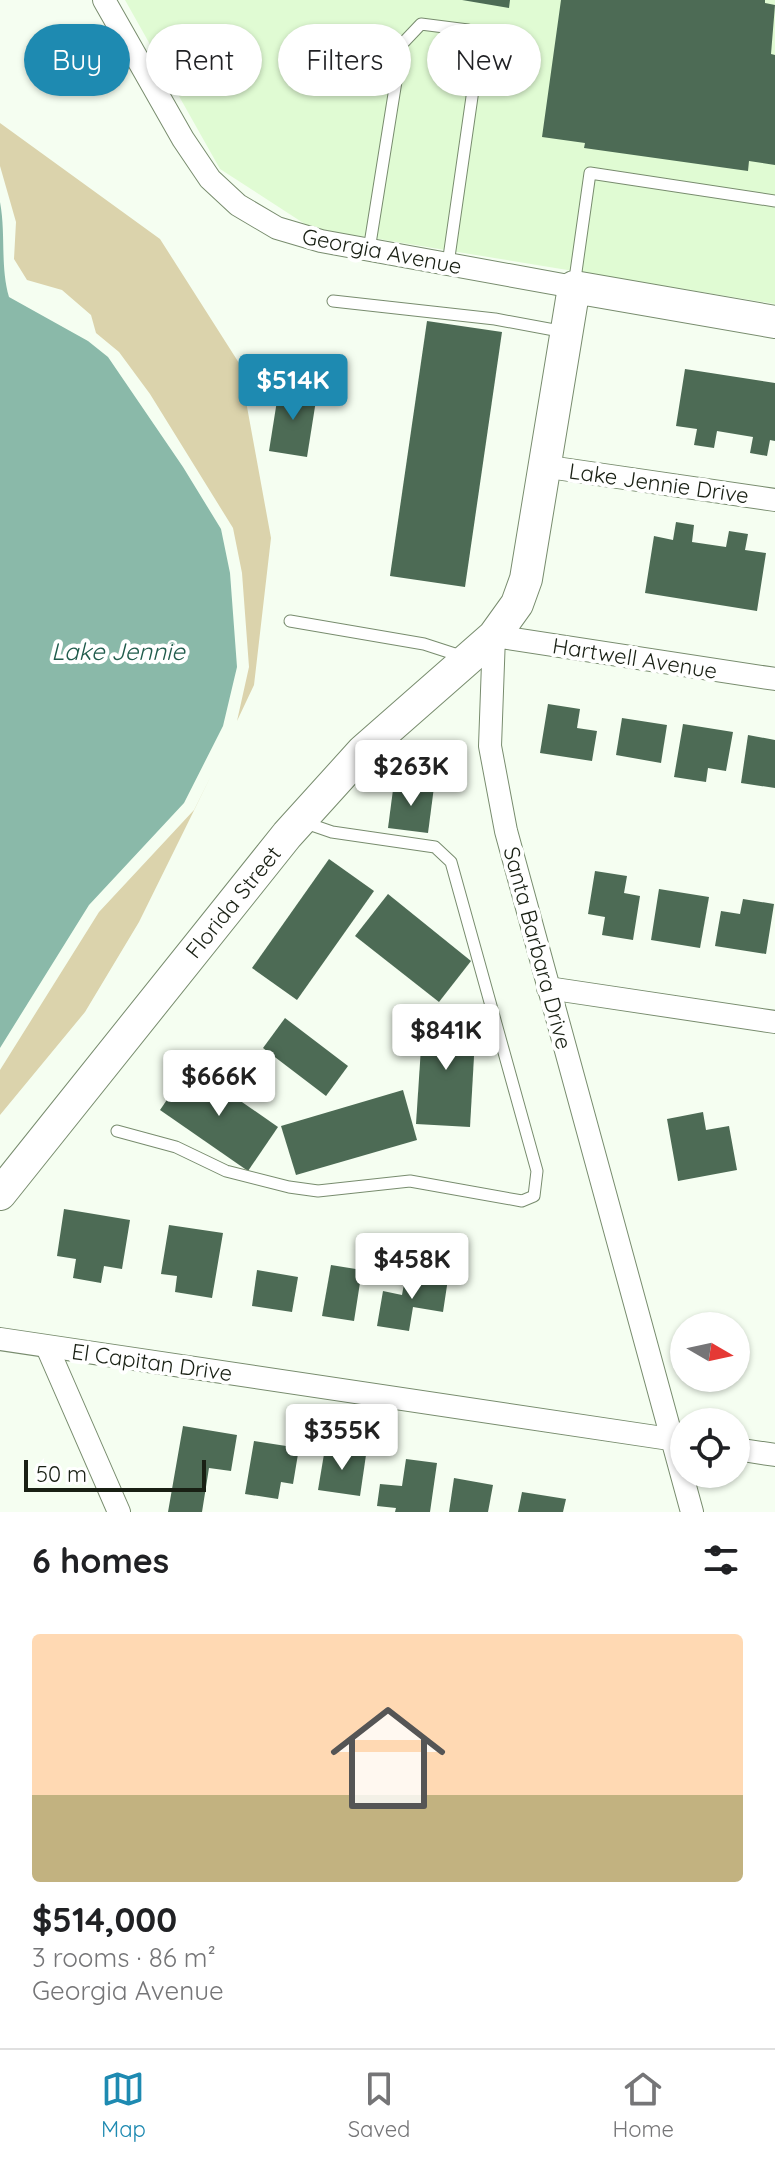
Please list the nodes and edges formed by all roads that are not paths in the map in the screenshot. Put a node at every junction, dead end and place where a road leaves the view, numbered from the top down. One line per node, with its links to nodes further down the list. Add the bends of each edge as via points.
1 (104, 0): 3 (street, Georgia Avenue, via 183,139 219,188 277,228)
2 (775, 201): 5 (lane, via 590,173)
3 (369, 250): 4 (street, Georgia Avenue); 4 (lane, via 402,44 421,24 468,30 478,55)
4 (448, 264): 5 (street, Georgia Avenue)
5 (574, 287): 7 (street, Georgia Avenue); 8 (street)
6 (333, 301): 8 (lane)
7 (775, 322)
8 (566, 332): 9 (street)
9 (542, 466): 10 (street, Lake Jennie Drive); 12 (street, via 526,579 517,604)
10 (775, 500)
11 (290, 621): 13 (lane, via 424,644)
12 (494, 636): 13 (street, Florida Street); 14 (street, Hartwell Avenue); 16 (street, Santa Barbara Drive, via 490,746 506,831)
13 (468, 659): 15 (street, Florida Street, via 363,751)
14 (775, 679)
15 (299, 821): 18 (lane, via 332,832 435,847 451,862 537,1171 534,1196 522,1201 410,1181 303,1189 226,1171 176,1147); 19 (street, Florida Street)
16 (548, 988): 17 (street); 22 (street, Santa Barbara Drive)
17 (775, 1022)
18 (117, 1131)
19 (0, 1194)
20 (0, 1339): 21 (street, El Capitan Drive)
21 (47, 1347): 23 (street, El Capitan Drive); 27 (street)
22 (670, 1412)
23 (670, 1439)
24 (750, 1451): 25 (street)
25 (775, 1455)
26 (687, 1488): 28 (street, Santa Barbara Drive)
27 (119, 1512)
28 (692, 1512)

